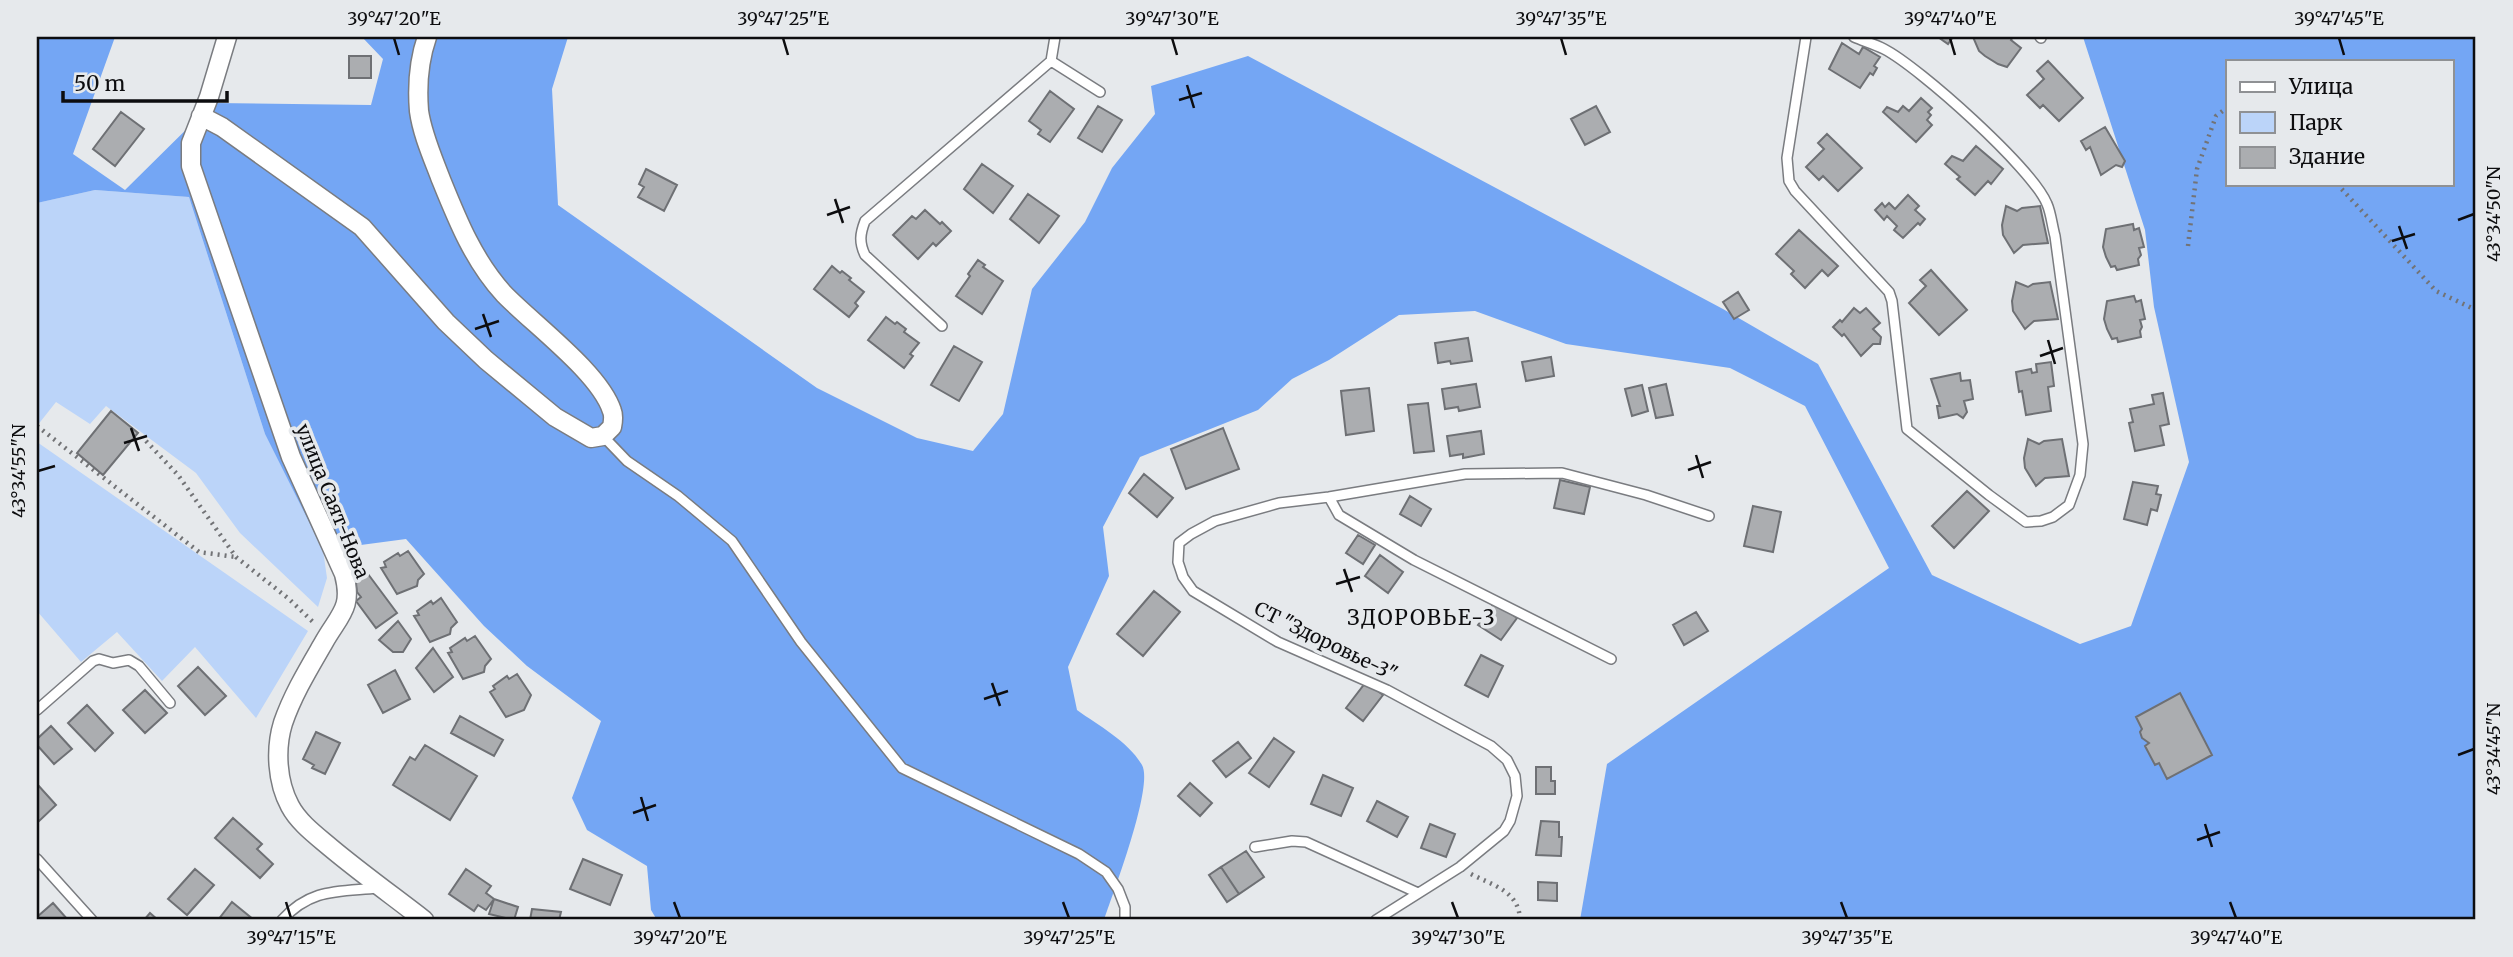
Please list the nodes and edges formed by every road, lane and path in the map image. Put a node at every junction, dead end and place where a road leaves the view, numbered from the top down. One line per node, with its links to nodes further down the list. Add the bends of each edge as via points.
1 (227, 37): 9 (street, улица Саят-Нова)
2 (427, 37): 15 (street, via 418,80 419,113 467,244 503,292 601,390 613,413 612,427)
3 (1055, 37): 6 (lane)
4 (1806, 37): 5 (lane, via 1787,158 1789,181 1889,292 1907,429 2026,522 2041,522 2069,505 2080,475 2083,444 2048,204 2014,159 1923,76 1885,49)
5 (1854, 37)
6 (1051, 61): 7 (lane); 13 (lane, via 865,221 860,244 865,255)
7 (1100, 92)
8 (2226, 109): 11 (path, via 2216,117 2197,169)
9 (201, 116): 15 (street, via 362,227 446,322 555,417 591,438); 20 (street, улица Саят-Нова, via 191,143 191,166 278,424 348,590 347,606)
10 (2339, 186): 12 (path, via 2436,291)
11 (2188, 246)
12 (2476, 310)
13 (942, 326)
14 (37, 426): 19 (path, via 199,552)
15 (603, 436): 32 (lane, via 626,461 732,541 801,642 902,768 1079,854 1106,872 1125,907)
16 (146, 441): 19 (path, via 178,475)
17 (1329, 498): 18 (lane, СТ "Здоровье-3", via 1465,474 1562,473); 21 (lane, via 1339,515 1415,560); 26 (lane, СТ "Здоровье-3", via 1279,503 1215,521 1179,543 1183,577 1193,591 1278,642 1387,690 1490,746 1507,760 1517,796 1510,821 1496,839)
18 (1709, 516)
19 (236, 557): 20 (path)
20 (327, 635): 27 (street, улица Саят-Нова, via 282,725 278,762 282,787 291,808 313,833)
21 (1611, 659)
22 (170, 703): 23 (lane, via 130,660 113,663 99,659)
23 (37, 710)
24 (1255, 847): 28 (lane, via 1306,842)
25 (37, 859): 29 (lane)
26 (1460, 867): 28 (lane, СТ "Здоровье-3"); 34 (path, via 1509,894 1516,901)
27 (379, 887): 30 (lane, via 314,895); 31 (street, улица Саят-Нова)
28 (1418, 893): 33 (lane, СТ "Здоровье-3")
29 (92, 920)
30 (282, 920)
31 (424, 920)
32 (1125, 920)
33 (1376, 920)
34 (1520, 920)

